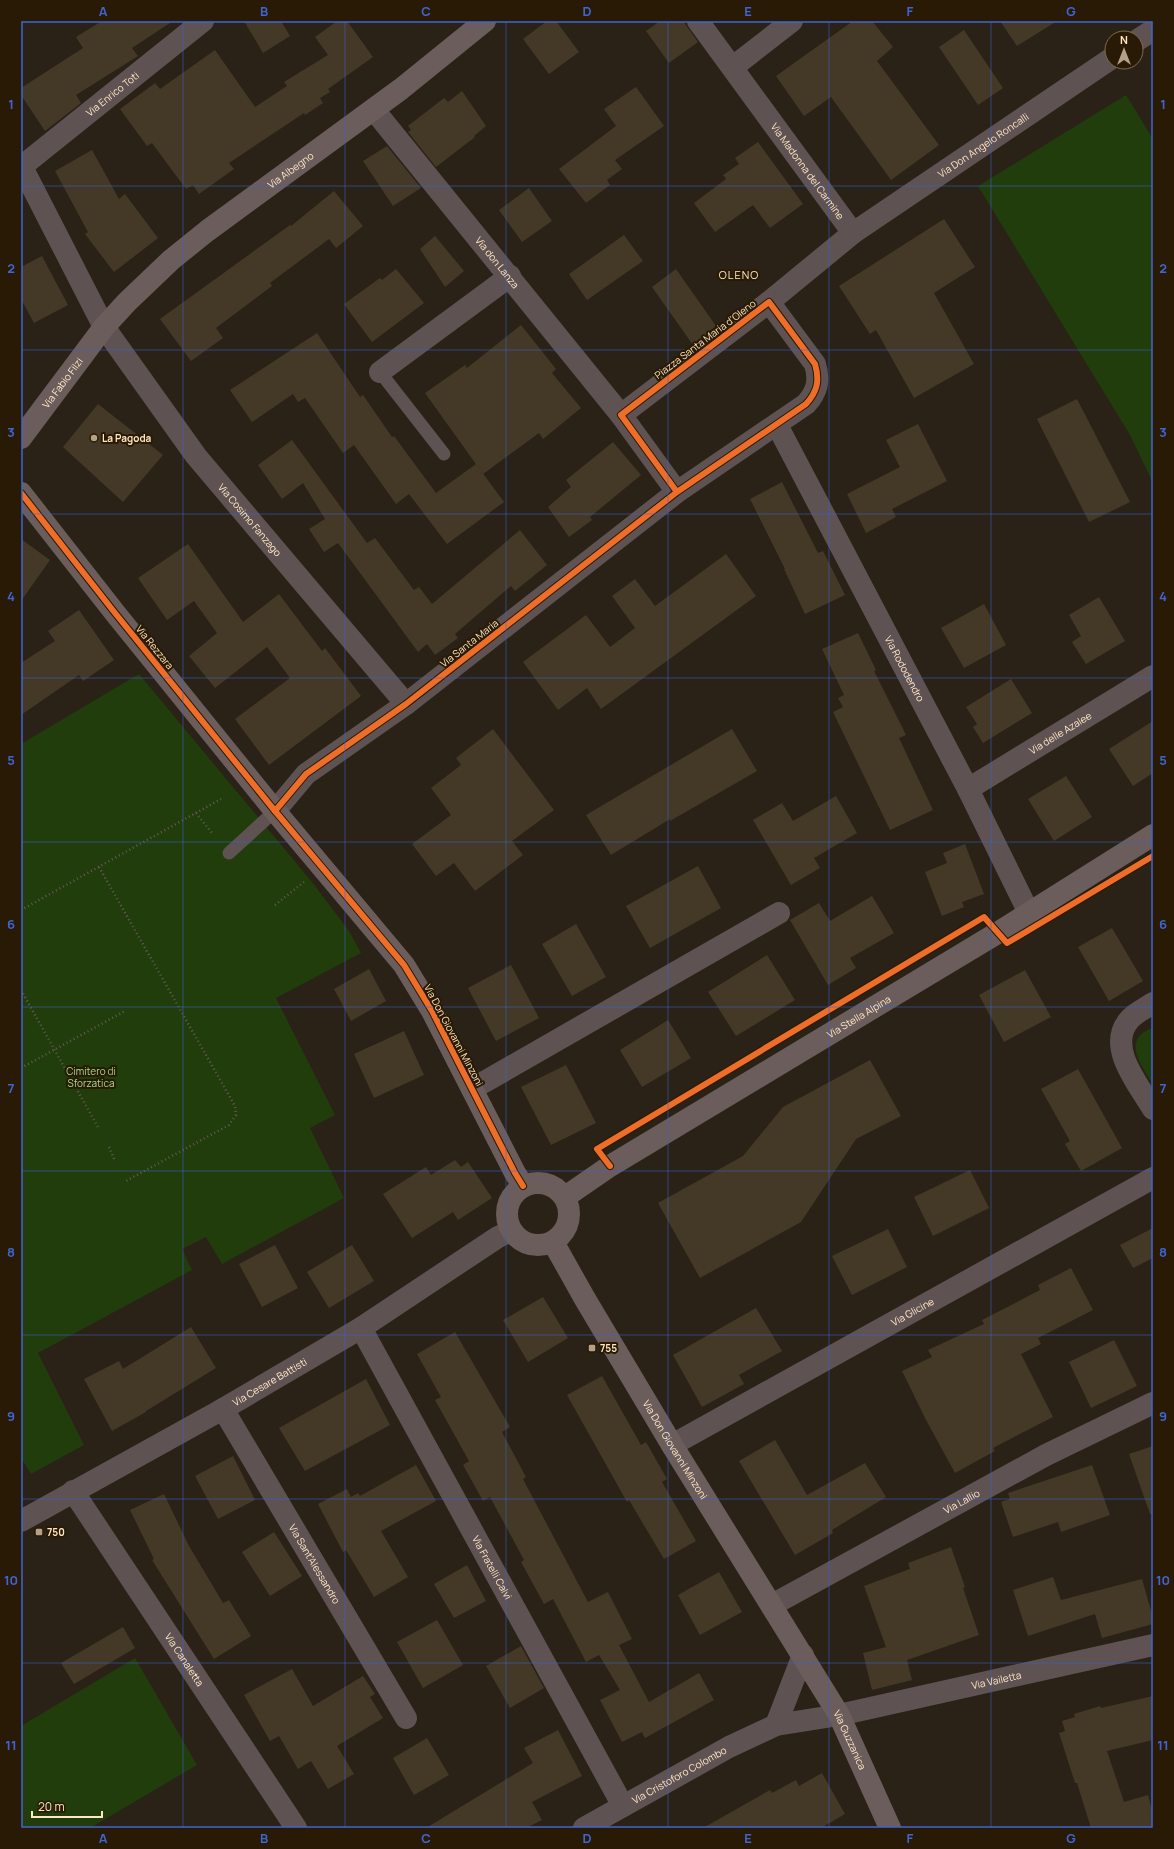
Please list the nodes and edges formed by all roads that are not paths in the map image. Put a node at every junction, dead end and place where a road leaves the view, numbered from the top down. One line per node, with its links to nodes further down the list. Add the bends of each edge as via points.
1 (203, 21): 10 (street, Via Enrico Toti)
2 (698, 21): 8 (street, Via Madonna del Carmine)
3 (792, 21): 8 (street)
4 (476, 24): 9 (street, Via Albegno, via 428,69)
5 (1153, 30): 6 (street)
6 (1144, 36)
7 (1104, 63): 11 (street, Via Don Angelo Roncalli)
8 (734, 67): 11 (street, Via Madonna del Carmine)
9 (374, 110): 12 (street, Via don Lanza); 14 (street, Via Albegno, via 184,248 142,286)
10 (21, 166): 14 (street, Via Cosimo Fanzago)
11 (853, 233): 13 (street)
12 (510, 276): 15 (street); 16 (street, Via don Lanza)
13 (769, 302): 16 (street, Piazza Santa Maria d'Oleno); 17 (street, Piazza Santa Maria d'Oleno, via 812,360 818,379 814,395 806,404)
14 (104, 327): 18 (street, Via Fabio Filzi); 23 (street, Via Cosimo Fanzago, via 196,456)
15 (380, 372): 19 (lane)
16 (621, 415): 20 (street)
17 (777, 425): 20 (street, Piazza Santa Maria d'Oleno); 24 (street, Via Rododendro)
18 (21, 438)
19 (444, 454)
20 (677, 492): 23 (street, Via Santa Maria)
21 (21, 493): 25 (street, Via Rezzara, via 115,614)
22 (1153, 676): 24 (street, Via delle Azalee)
23 (406, 704): 25 (street, Via Santa Maria, via 306,774)
24 (968, 789): 29 (street, Via Rododendro)
25 (276, 811): 27 (lane); 31 (street, Via Don Giovanni Minzoni, via 404,965 432,1011)
26 (1153, 835): 29 (street, Via Stella Alpina)
27 (229, 852)
28 (779, 913): 31 (street)
29 (1029, 913): 35 (street, Via Stella Alpina, via 610,1166)
30 (1153, 1003): 32 (street, via 1131,1018 1121,1035 1126,1065)
31 (472, 1089): 34 (street, Via Don Giovanni Minzoni)
32 (1153, 1109)
33 (1153, 1178): 41 (street, Via Glicine)
34 (523, 1186): 35 (street, via 536,1182 548,1183); 36 (street, via 515,1192 506,1212)
35 (565, 1197): 37 (street, via 570,1215 568,1226)
36 (511, 1231): 37 (street, via 529,1244 540,1246); 38 (street, Via Cesare Battisti, via 498,1237)
37 (553, 1242): 41 (street, Via Don Giovanni Minzoni)
38 (361, 1328): 40 (street, Via Cesare Battisti); 50 (street, Via Fratelli Calvi)
39 (1153, 1403): 44 (street, Via Lallio, via 1046,1455)
40 (223, 1409): 42 (street, Via Cesare Battisti); 48 (street, Via Sant'Alessandro)
41 (672, 1445): 44 (street, Via Don Giovanni Minzoni)
42 (73, 1491): 43 (street, Via Cesare Battisti); 51 (street, Via Canaletta)
43 (21, 1521)
44 (772, 1605): 46 (street, Via Don Giovanni Minzoni)
45 (1153, 1645): 47 (street, Via Vailetta)
46 (803, 1655): 47 (street, Via Guzzanica); 49 (street)
47 (839, 1715): 49 (street, Via Cristoforo Colombo); 53 (street, Via Guzzanica)
48 (406, 1718)
49 (776, 1725): 50 (street, Via Cristoforo Colombo, via 729,1747)
50 (623, 1806): 52 (street, Via Cristoforo Colombo)
51 (296, 1828)
52 (584, 1828)
53 (890, 1828)

